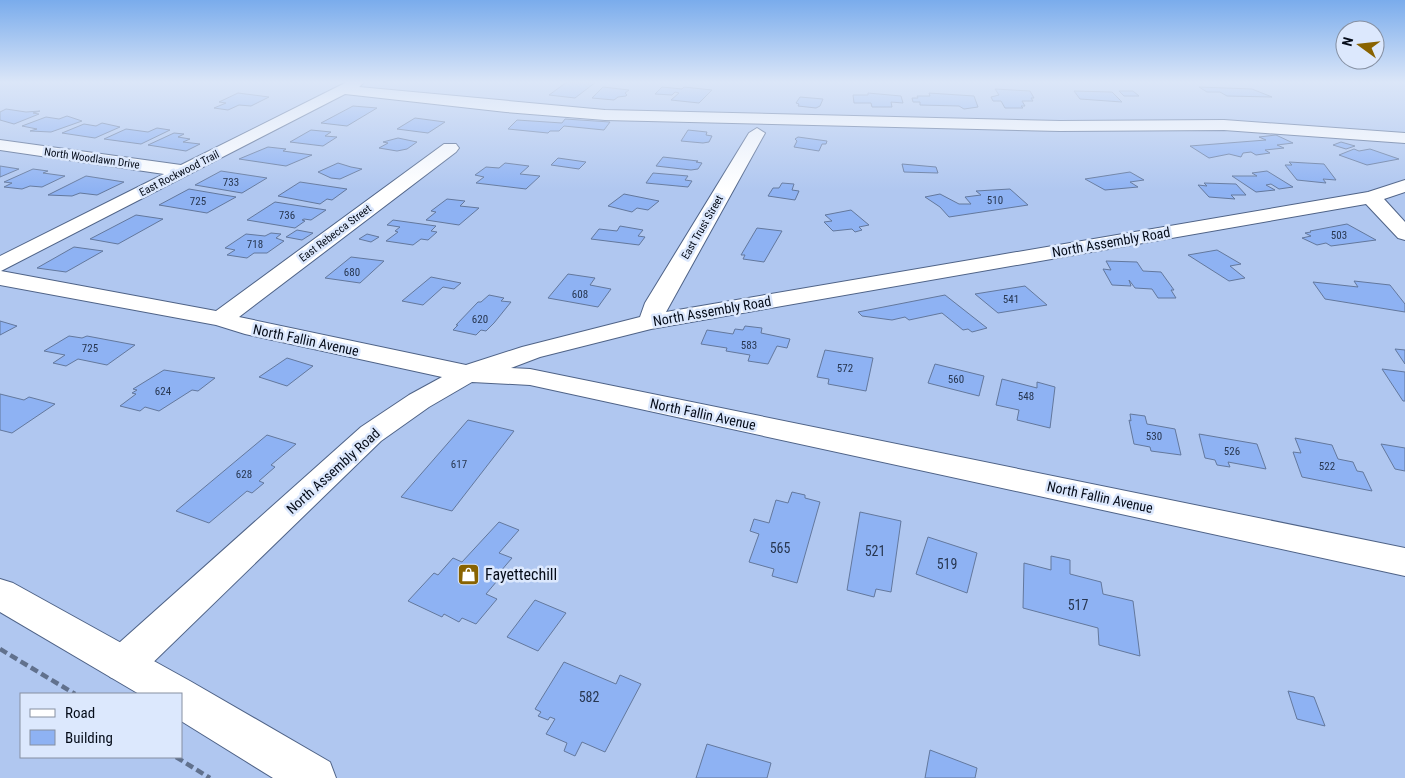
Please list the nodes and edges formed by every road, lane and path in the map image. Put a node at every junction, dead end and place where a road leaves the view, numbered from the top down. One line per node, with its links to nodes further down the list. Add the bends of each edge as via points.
1 (287, 118): 7 (street, East Rockwood Trail)
2 (768, 118): 4 (street, via 1060,126 1224,125)
3 (757, 133): 14 (street, East Trust Street, via 657,302)
4 (1405, 138)
5 (0, 145): 7 (street, North Woodlawn Drive)
6 (450, 148): 13 (street, East Rebecca Street)
7 (184, 171): 11 (street, East Rockwood Trail)
8 (1405, 186): 9 (street, North Assembly Road)
9 (1371, 197): 10 (street); 14 (street, North Assembly Road)
10 (1405, 234)
11 (0, 265)
12 (0, 278): 13 (street, North Fallin Avenue)
13 (221, 319): 15 (street, North Fallin Avenue, via 245,327)
14 (650, 322): 15 (street, North Assembly Road, via 531,352)
15 (467, 374): 16 (street, North Fallin Avenue, via 530,377); 19 (street, North Assembly Road, via 419,401 371,434)
16 (1405, 562)
17 (0, 594): 19 (street)
18 (0, 649): 20 (path)
19 (124, 664): 21 (street)
20 (74, 693)
21 (174, 693)
22 (182, 699): 25 (street)
23 (178, 758): 24 (path)
24 (210, 778)
25 (314, 778)

